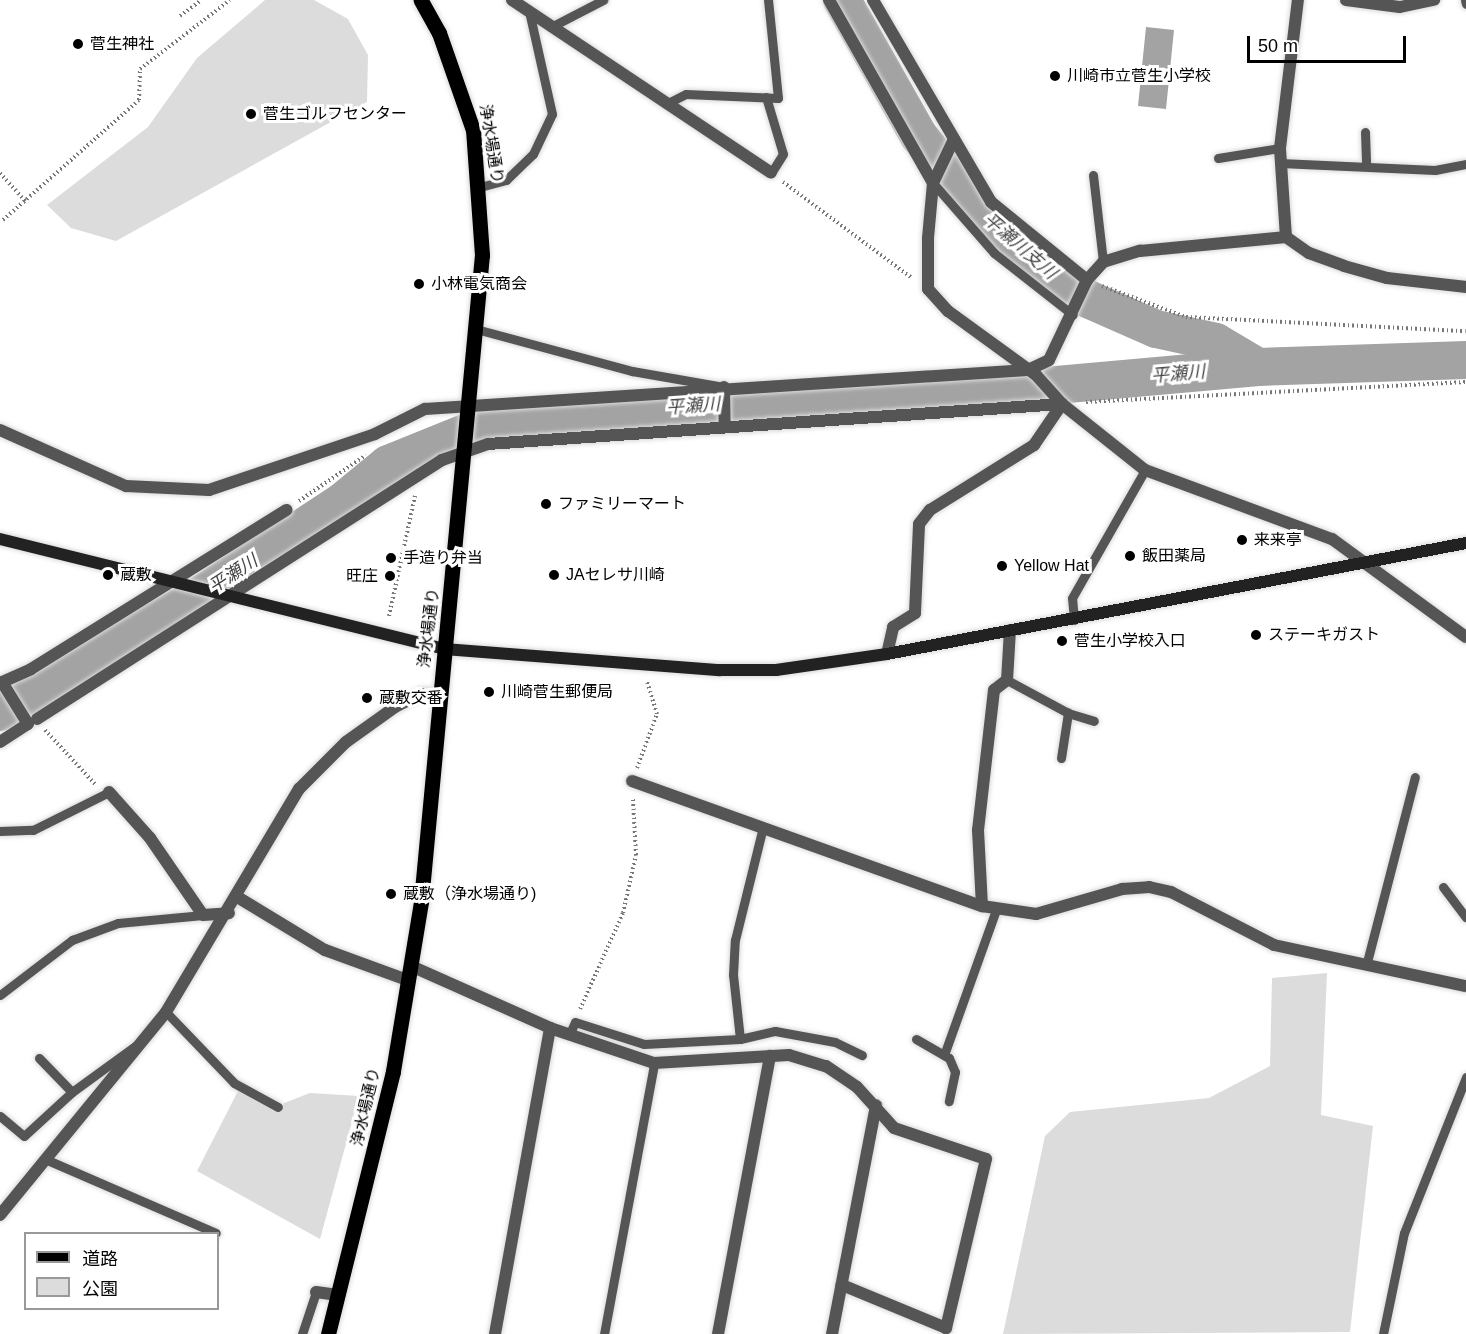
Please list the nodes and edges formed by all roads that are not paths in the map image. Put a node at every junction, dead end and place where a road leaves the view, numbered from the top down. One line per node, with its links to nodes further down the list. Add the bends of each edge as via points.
1 (421, 0): 26 (main road, 浄水場通り, via 464,97)
2 (512, 0): 12 (street)
3 (603, 0): 13 (lane)
4 (768, 0): 14 (lane, via 778,98)
5 (829, 0): 25 (street)
6 (873, 0): 17 (street)
7 (1298, 0): 18 (street)
8 (1346, 0): 10 (street, via 1362,6)
9 (1465, 0): 11 (lane)
10 (1427, 1)
11 (1466, 4)
12 (530, 11): 13 (street); 26 (lane, via 552,114 533,154 506,180)
13 (551, 27): 15 (street)
14 (766, 98): 15 (lane, via 686,94); 23 (lane, via 783,154)
15 (666, 104): 23 (street)
16 (1365, 132): 21 (lane)
17 (954, 139): 25 (street); 29 (street, via 991,202)
18 (1280, 148): 19 (lane); 20 (street)
19 (1218, 158)
20 (1280, 162): 21 (lane); 27 (street)
21 (1366, 164): 22 (lane, via 1435,170)
22 (1466, 164)
23 (771, 173)
24 (1093, 175): 28 (lane)
25 (933, 183): 31 (lane, via 994,253); 33 (street, via 928,290 948,311)
26 (480, 187): 32 (main road, 浄水場通り)
27 (1286, 237): 28 (street, via 1140,252); 30 (street, via 1308,253 1387,278)
28 (1103, 262): 29 (street)
29 (1087, 280): 31 (street)
30 (1466, 287)
31 (1074, 313): 33 (street, via 1049,360)
32 (476, 329): 34 (lane, via 632,371); 36 (main road, 浄水場通り)
33 (1032, 372): 34 (street); 35 (street)
34 (724, 387): 36 (street); 37 (street)
35 (1060, 401): 37 (street); 40 (street); 51 (street, via 1034,445 930,510 919,524 915,613 893,627)
36 (470, 404): 38 (street, via 425,409 375,434 209,490 126,486); 39 (main road, 浄水場通り)
37 (725, 426): 39 (street, via 494,442)
38 (0, 430)
39 (465, 454): 46 (street, via 418,475); 50 (main road, 浄水場通り)
40 (1145, 470): 44 (street, via 1332,539); 47 (lane, via 1072,598)
41 (286, 510): 45 (street)
42 (0, 539): 45 (street)
43 (1466, 543): 44 (street)
44 (1364, 562): 47 (street); 49 (street)
45 (176, 582): 46 (street); 53 (street)
46 (225, 595): 50 (street); 57 (street)
47 (1074, 620): 48 (street)
48 (1010, 630): 51 (street); 52 (street)
49 (1466, 637)
50 (444, 649): 51 (street, via 720,670 776,670); 54 (main road, 浄水場通り)
51 (886, 654)
52 (1007, 680): 55 (lane); 67 (street, via 994,690 988,736 978,830)
53 (4, 686): 57 (street)
54 (440, 694): 66 (street, via 421,694 395,707 346,742 299,789); 73 (main road, 浄水場通り)
55 (1068, 713): 56 (lane); 59 (lane)
56 (1094, 721)
57 (33, 722): 58 (street)
58 (0, 742)
59 (1061, 758)
60 (1414, 777): 72 (lane)
61 (632, 781): 63 (street)
62 (109, 792): 64 (lane, via 33,830); 70 (street, via 150,838)
63 (763, 827): 67 (street); 79 (lane, via 735,940 733,975)
64 (0, 831)
65 (1443, 887): 71 (lane)
66 (239, 898): 69 (street); 73 (street, via 325,950)
67 (982, 906): 68 (street)
68 (996, 910): 72 (street, via 1036,914 1122,889 1149,887 1171,892 1274,945); 82 (lane)
69 (229, 913): 70 (street); 76 (street)
70 (203, 915): 75 (lane, via 118,923 72,940)
71 (1466, 918)
72 (1367, 962): 74 (street)
73 (411, 974): 77 (street); 98 (main road, 浄水場通り)
74 (1466, 986)
75 (0, 995)
76 (166, 1011): 81 (street); 91 (lane, via 234,1083)
77 (550, 1028): 78 (street); 101 (street)
78 (569, 1035): 79 (lane, via 575,1022 644,1044); 86 (street)
79 (740, 1039): 84 (lane, via 775,1031 806,1034)
80 (916, 1039): 82 (lane)
81 (145, 1040): 88 (lane); 93 (street)
82 (944, 1055): 89 (lane, via 955,1072)
83 (770, 1056): 86 (street); 90 (street, via 826,1066); 103 (street)
84 (862, 1056)
85 (39, 1058): 88 (lane)
86 (654, 1063): 102 (lane)
87 (1466, 1077): 105 (lane, via 1404,1233)
88 (72, 1092): 92 (lane, via 24,1136)
89 (949, 1101)
90 (876, 1105): 96 (street); 96 (street, via 894,1128 986,1159 946,1328)
91 (278, 1107)
92 (0, 1116)
93 (45, 1159): 94 (street); 95 (lane)
94 (0, 1215)
95 (214, 1232)
96 (842, 1285): 104 (street)
97 (316, 1292): 98 (street); 99 (lane)
98 (338, 1295): 100 (main road, 浄水場通り)
99 (302, 1334)
100 (328, 1334)
101 (495, 1334)
102 (604, 1334)
103 (718, 1334)
104 (832, 1334)
105 (1383, 1334)

